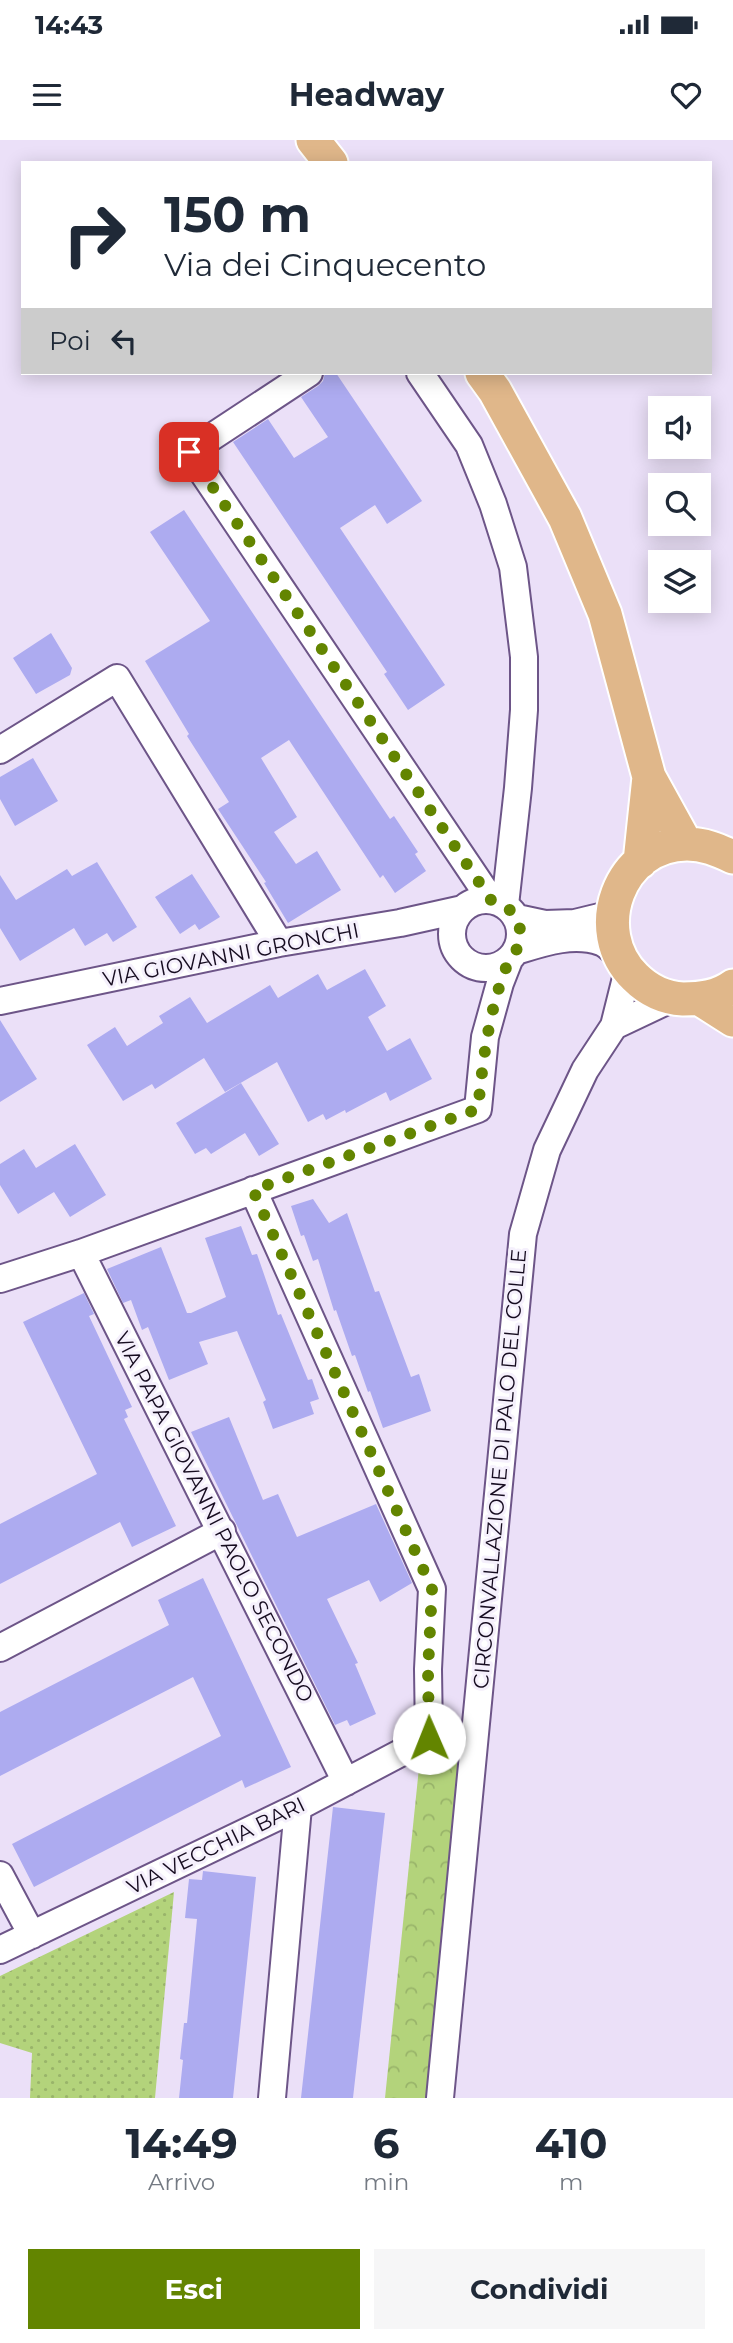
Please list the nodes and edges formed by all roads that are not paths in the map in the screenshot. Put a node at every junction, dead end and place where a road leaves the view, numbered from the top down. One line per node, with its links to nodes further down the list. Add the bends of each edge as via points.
1 (313, 140): 2 (main road)
2 (329, 161)
3 (306, 375): 11 (street, via 189,452)
4 (421, 375): 11 (street, via 469,444 513,567 524,657 524,710)
5 (483, 375): 7 (main road, via 565,518 600,602)
6 (0, 750): 15 (street, via 117,678)
7 (649, 776): 8 (main road); 10 (main road)
8 (686, 844): 9 (main road, via 712,847); 10 (main road, via 662,849)
9 (733, 857)
10 (640, 862): 13 (main road, via 626,876)
11 (504, 908): 12 (street, VIA GIOVANNI GRONCHI, via 476,901); 13 (street, via 545,924); 17 (street, via 520,929)
12 (463, 909): 14 (street, VIA GIOVANNI GRONCHI); 16 (street, via 452,926)
13 (612, 914): 18 (main road, via 614,942)
14 (400, 923): 15 (street, VIA GIOVANNI GRONCHI); 16 (street, via 425,928)
15 (279, 943): 21 (street, VIA GIOVANNI GRONCHI)
16 (460, 955): 17 (street, via 489,969); 24 (street, via 478,992)
17 (513, 956): 18 (street, via 546,942 572,938 602,942); 24 (street)
18 (623, 963): 20 (main road, via 640,983); 23 (street)
19 (733, 986): 20 (main road)
20 (686, 999): 22 (main road); 23 (street)
21 (0, 1002)
22 (733, 1020)
23 (614, 1026): 36 (street, CIRCONVALLAZIONE DI PALO DEL COLLE, via 584,1070 547,1150 523,1234)
24 (485, 1037): 25 (street, via 478,1109)
25 (253, 1190): 26 (street); 30 (street, VIA VECCHIA BARI, via 432,1589 429,1738)
26 (81, 1253): 27 (street); 28 (street, VIA PAPA GIOVANNI PAOLO SECONDO)
27 (0, 1279)
28 (222, 1531): 29 (street); 30 (street, VIA PAPA GIOVANNI PAOLO SECONDO)
29 (0, 1648)
30 (346, 1782): 31 (street, VIA VECCHIA BARI)
31 (298, 1807): 33 (street, VIA VECCHIA BARI); 35 (street)
32 (0, 1875): 33 (street)
33 (32, 1935): 34 (street, VIA VECCHIA BARI)
34 (0, 1950)
35 (272, 2098)
36 (440, 2098)

